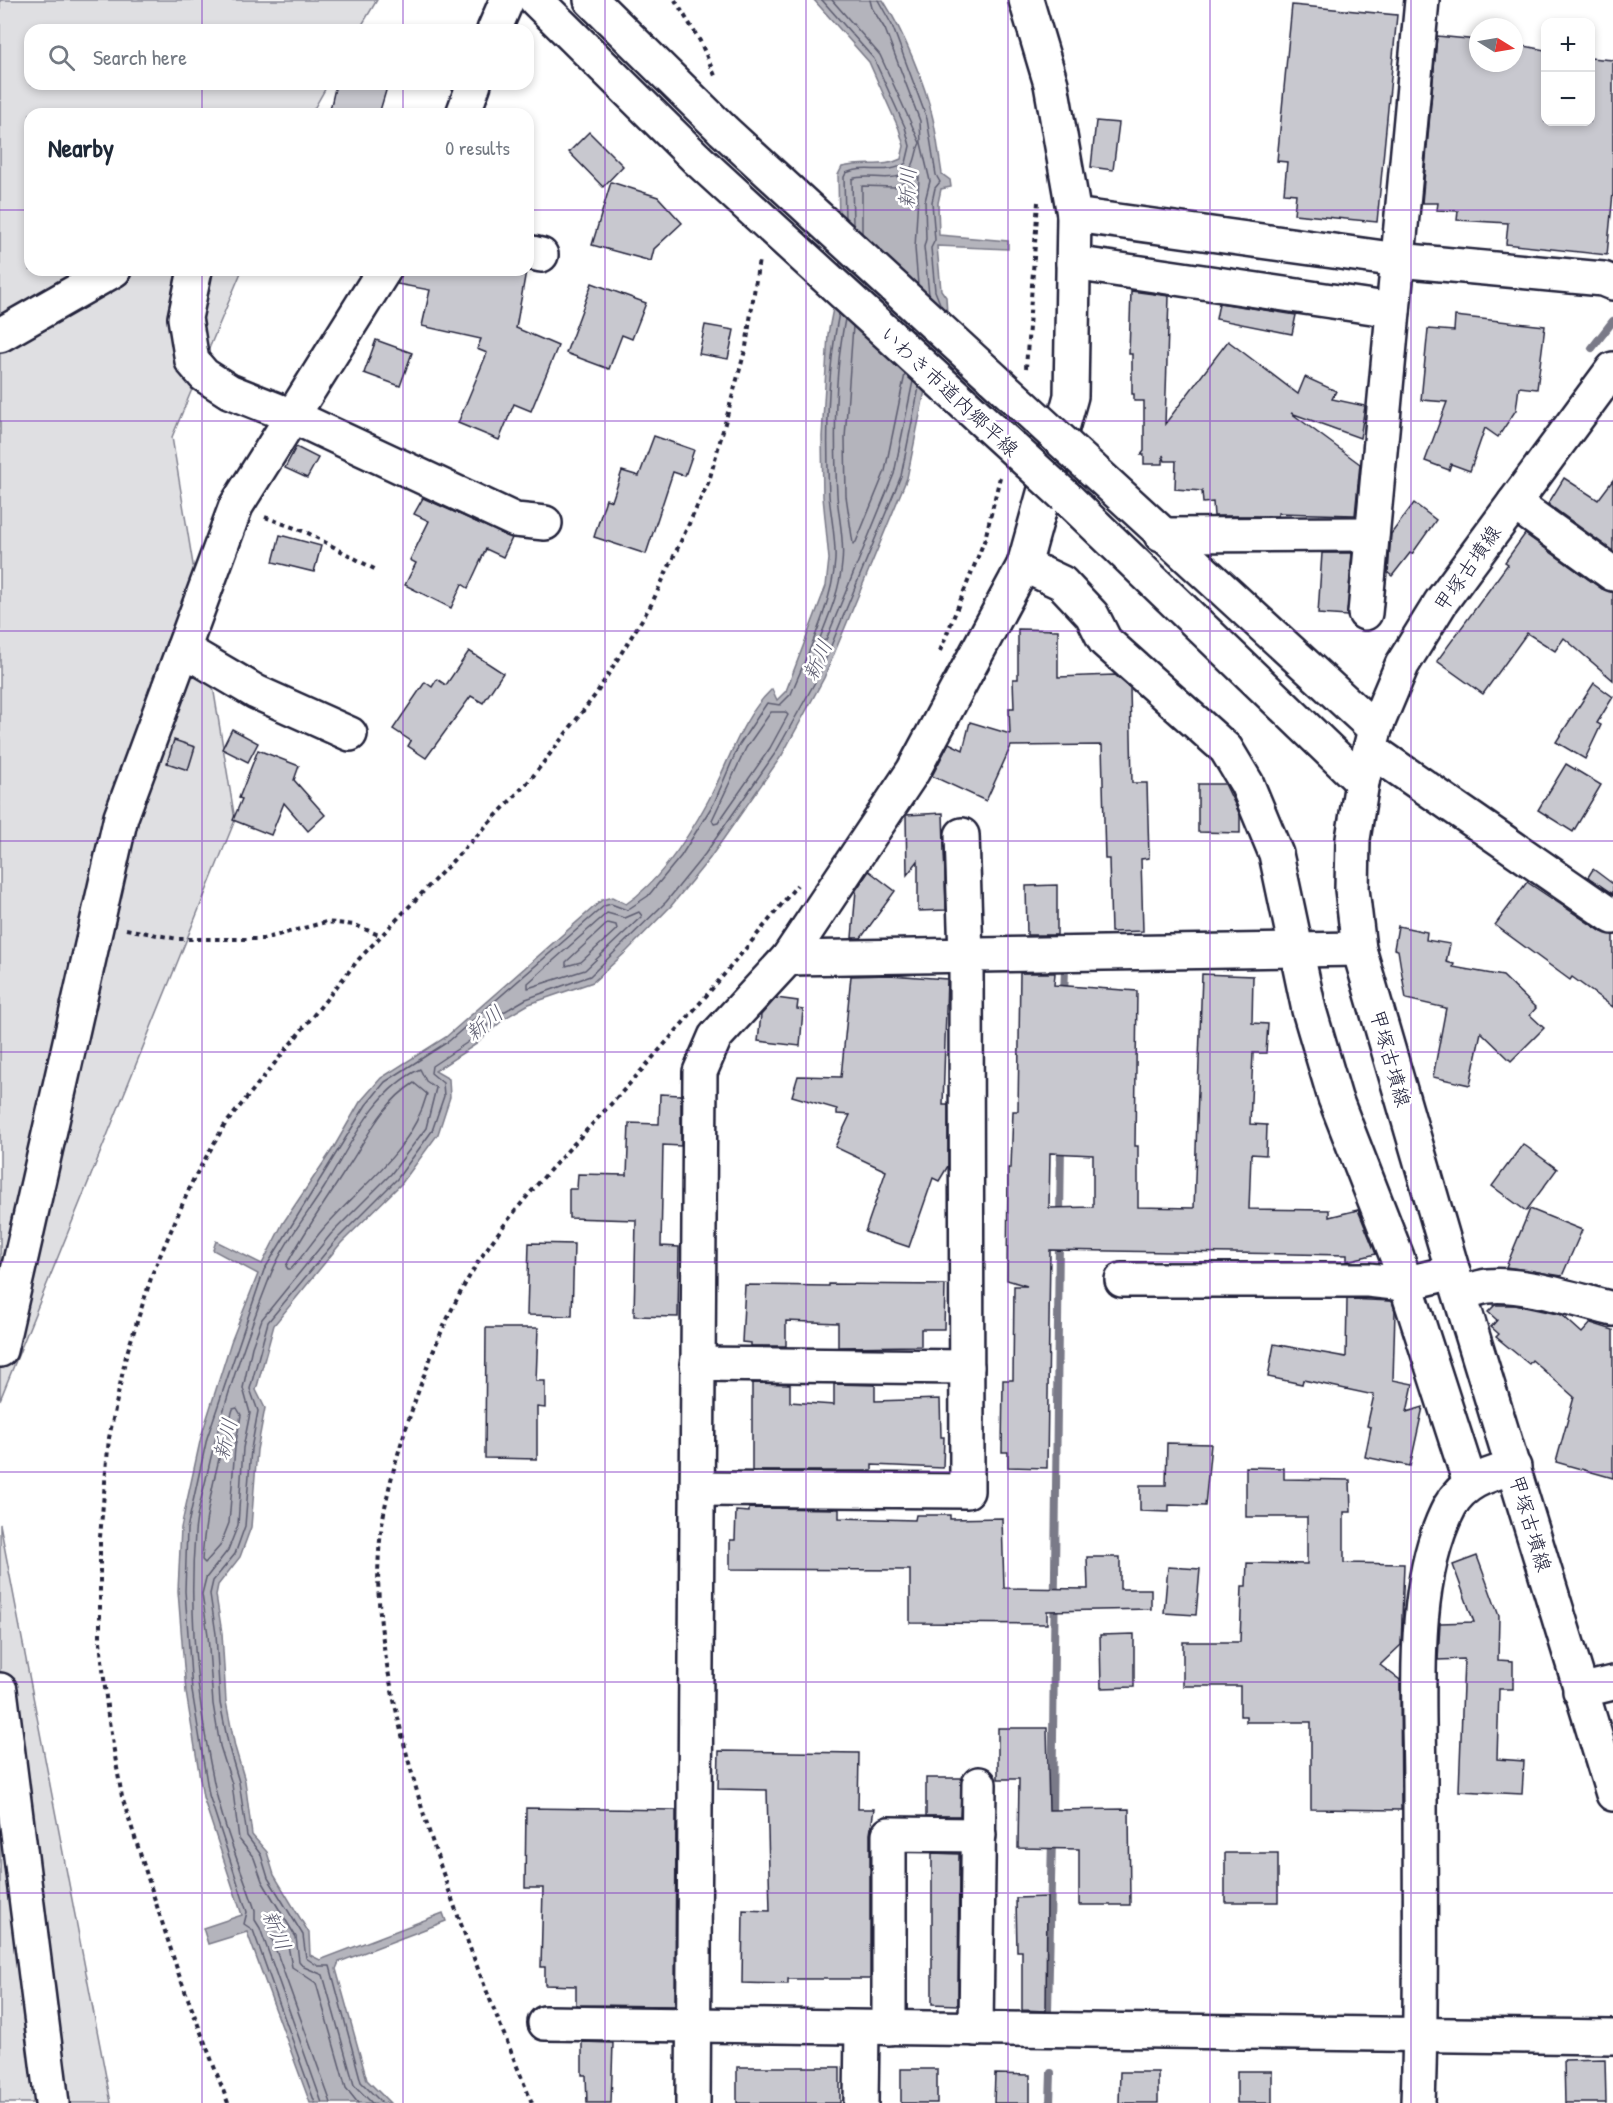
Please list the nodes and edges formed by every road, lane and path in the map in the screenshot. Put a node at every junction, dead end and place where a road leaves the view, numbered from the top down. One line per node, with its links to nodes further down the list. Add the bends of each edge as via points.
1 (507, 0): 7 (street)
2 (536, 0): 39 (street, いわき市道内郷平線, bridge, via 697,159 1065,496)
3 (591, 0): 30 (street, いわき市道内郷平線, bridge, via 723,130)
4 (675, 0): 8 (path)
5 (1026, 0): 12 (street, via 1051,84)
6 (1422, 0): 14 (street)
7 (497, 24)
8 (719, 83)
9 (472, 90): 10 (street)
10 (465, 108)
11 (1037, 195): 23 (path)
12 (1074, 215): 14 (street); 15 (street)
13 (759, 256): 44 (path, via 746,346 710,481 651,605 596,694 530,780)
14 (1398, 260): 19 (street, via 1603,279); 20 (street)
15 (1073, 263): 20 (street); 31 (street, via 1071,396)
16 (103, 276): 21 (street)
17 (194, 276): 24 (street, via 185,318 192,361 204,375 229,391)
18 (380, 276): 24 (street)
19 (1613, 284)
20 (1393, 310): 29 (street)
21 (0, 335)
22 (1613, 369): 26 (street, 甲塚古墳線)
23 (1026, 372)
24 (292, 416): 27 (street); 28 (street, via 515,520)
25 (1001, 472): 36 (path, via 985,538)
26 (1514, 503): 33 (street); 38 (street, 甲塚古墳線, via 1441,602 1402,665)
27 (236, 506): 32 (path, via 308,533); 35 (street)
28 (545, 523)
29 (1372, 534): 30 (street); 34 (street)
30 (1161, 535): 38 (street, いわき市道内郷平線)
31 (1024, 565): 46 (street, via 1062,584 1092,615 1105,641 1226,748 1247,784 1276,854); 48 (street, via 914,771)
32 (378, 570)
33 (1613, 574)
34 (1365, 612)
35 (183, 649): 37 (street, via 256,692); 43 (street, via 121,817)
36 (936, 659)
37 (350, 734)
38 (1373, 739): 39 (street, 甲塚古墳線); 42 (street, いわき市道内郷平線)
39 (1362, 782): 45 (street, 甲塚古墳線, via 1353,839 1352,879)
40 (962, 835): 47 (street)
41 (804, 876): 73 (path, via 735,964 497,1233 462,1288 434,1345 393,1468 381,1535 380,1619 393,1696 418,1801 464,1936)
42 (1613, 917)
43 (96, 924): 44 (path, via 178,939 225,940 263,939 326,922 355,925); 53 (street)
44 (381, 936): 72 (path, via 224,1126 193,1180 153,1272 126,1356 109,1438 100,1537 100,1641 108,1716 126,1808 179,1976)
45 (1359, 949): 46 (street); 50 (street, 甲塚古墳線)
46 (1298, 951): 47 (street); 51 (street, via 1309,1010 1335,1098)
47 (966, 956): 48 (street); 55 (street)
48 (788, 958): 54 (street, via 715,1037 700,1072)
49 (1122, 1280): 51 (street, via 1368,1280)
50 (1457, 1283): 51 (street); 52 (street, via 1560,1295); 56 (street, 甲塚古墳線)
51 (1404, 1284): 57 (street)
52 (1613, 1309)
53 (0, 1350)
54 (697, 1364): 55 (street); 58 (street)
55 (967, 1367): 58 (street, via 967,1491)
56 (1514, 1467): 57 (street); 61 (street, 甲塚古墳線)
57 (1470, 1483): 69 (street, via 1451,1506 1427,1566 1420,1659)
58 (697, 1489): 66 (street)
59 (1613, 1683): 61 (street)
60 (0, 1690): 71 (street)
61 (1580, 1691): 63 (street, 甲塚古墳線)
62 (979, 1784): 64 (street)
63 (1613, 1794)
64 (979, 1835): 67 (street, via 889,1834); 68 (street)
65 (545, 2023): 66 (street)
66 (694, 2025): 67 (street); 74 (street)
67 (876, 2028): 68 (street); 75 (street)
68 (976, 2029): 69 (street)
69 (1420, 2036): 70 (street); 76 (street)
70 (1613, 2037)
71 (52, 2103)
72 (228, 2103)
73 (532, 2103)
74 (693, 2103)
75 (861, 2103)
76 (1418, 2103)

